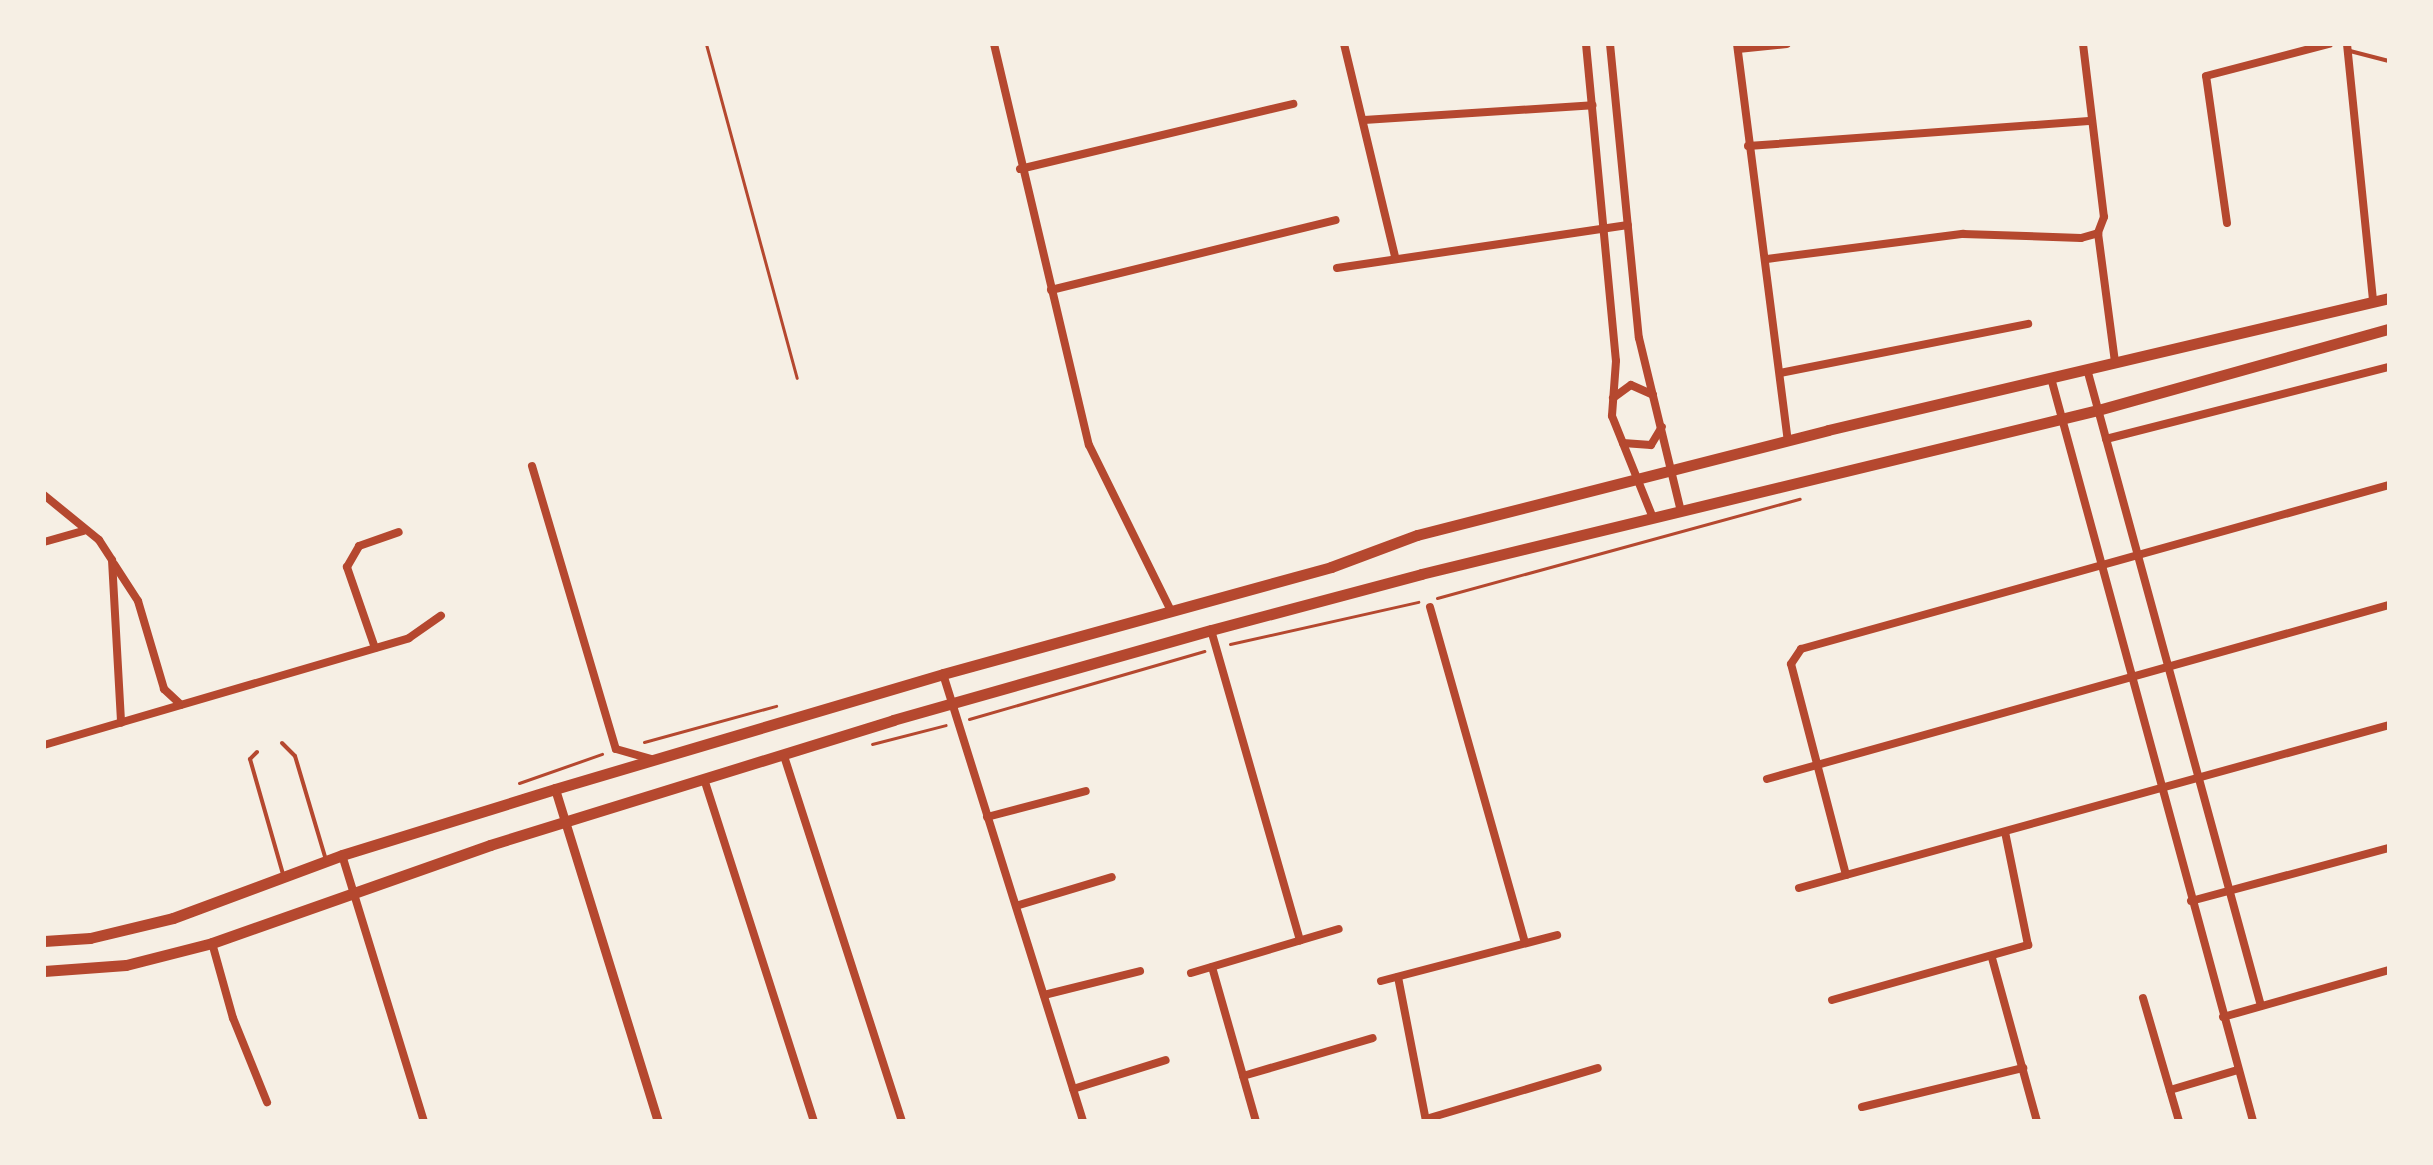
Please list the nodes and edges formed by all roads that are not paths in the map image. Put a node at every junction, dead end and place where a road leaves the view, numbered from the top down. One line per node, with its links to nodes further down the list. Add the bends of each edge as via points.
1 (994, 44): 16 (street)
2 (1344, 44): 13 (street)
3 (1586, 44): 12 (street)
4 (1610, 44): 19 (street)
5 (1787, 44): 8 (street)
6 (2083, 44): 14 (street)
7 (2329, 44): 18 (street, via 2206,76)
8 (1737, 47): 15 (street)
9 (2348, 47): 10 (lane); 27 (street)
10 (2389, 61)
11 (1293, 104): 16 (street)
12 (1593, 105): 13 (street); 20 (street)
13 (1364, 120): 22 (street)
14 (2092, 121): 15 (street); 21 (street, via 2104,217)
15 (1748, 146): 23 (street)
16 (1020, 169): 25 (street)
17 (1336, 220): 25 (street)
18 (2227, 223)
19 (1628, 225): 20 (street); 36 (street, via 1639,338)
20 (1606, 228): 22 (street); 35 (street, via 1616,361)
21 (2098, 233): 23 (street, via 2081,238 1963,234); 30 (street)
22 (1395, 257): 24 (street)
23 (1767, 259): 33 (street)
24 (1337, 268)
25 (1051, 290): 58 (street, via 1089,445)
26 (2389, 298): 27 (main road)
27 (2373, 302): 30 (main road)
28 (2028, 324): 33 (street)
29 (2389, 329): 37 (main road)
30 (2115, 363): 32 (main road)
31 (2389, 367): 40 (street)
32 (2087, 369): 34 (main road); 37 (street)
33 (1780, 373): 41 (street)
34 (2051, 378): 38 (street); 41 (main road)
35 (1613, 398): 36 (street, via 1631,385 1648,389); 42 (street, via 1612,416)
36 (1656, 399): 39 (street)
37 (2098, 410): 38 (main road); 40 (street)
38 (2062, 419): 48 (main road); 55 (street)
39 (1662, 427): 42 (street, via 1651,445); 44 (street)
40 (2106, 439): 53 (street)
41 (1788, 441): 44 (main road)
42 (1623, 443): 45 (street)
43 (532, 466): 73 (street, via 616,749)
44 (1672, 470): 45 (main road); 48 (street)
45 (1639, 478): 49 (street); 58 (main road, via 1417,535 1331,567)
46 (2389, 485): 53 (street)
47 (44, 495): 50 (street)
48 (1681, 512): 49 (main road)
49 (1653, 518): 60 (main road)
50 (83, 531): 52 (street); 54 (street, via 99,540)
51 (399, 532): 61 (street, via 359,546 347,567)
52 (44, 542)
53 (2138, 556): 55 (street); 62 (street)
54 (112, 560): 66 (street, via 138,601 164,689); 67 (street)
55 (2102, 566): 64 (street); 74 (street, via 1793,654 1791,664)
56 (2389, 605): 62 (street)
57 (1430, 607): 100 (street)
58 (1170, 609): 63 (main road)
59 (441, 616): 61 (street, via 409,638)
60 (1211, 630): 65 (main road); 98 (street)
61 (375, 648): 66 (street)
62 (2168, 667): 64 (street); 75 (street)
63 (943, 674): 65 (street); 73 (main road)
64 (2132, 677): 74 (street); 79 (street)
65 (952, 704): 72 (main road); 81 (street)
66 (181, 705): 67 (street)
67 (121, 723): 70 (street)
68 (2389, 725): 75 (street)
69 (282, 743): 86 (lane, via 295,756)
70 (44, 745)
71 (257, 752): 88 (lane, via 250,759)
72 (784, 756): 77 (main road); 124 (street)
73 (657, 761): 78 (main road)
74 (1817, 765): 76 (street); 87 (street)
75 (2198, 778): 79 (street); 92 (street)
76 (1767, 779)
77 (705, 782): 82 (main road); 128 (street)
78 (555, 789): 82 (street); 85 (main road)
79 (2161, 789): 83 (street); 93 (street)
80 (1086, 791): 81 (street)
81 (987, 817): 94 (street)
82 (565, 822): 91 (main road); 127 (street)
83 (2005, 832): 87 (street); 101 (street, via 2030,936 2020,951)
84 (2389, 848): 92 (street)
85 (342, 855): 86 (main road); 91 (street)
86 (327, 862): 88 (main road)
87 (1846, 875): 90 (street)
88 (285, 877): 97 (main road, via 173,918 90,938)
89 (1112, 877): 94 (street)
90 (1799, 888)
91 (353, 890): 99 (main road); 126 (street)
92 (2229, 891): 93 (street); 112 (street)
93 (2191, 901): 113 (street)
94 (1016, 906): 109 (street)
95 (1339, 929): 98 (street)
96 (1557, 935): 100 (street)
97 (44, 941)
98 (1300, 941): 102 (street)
99 (212, 943): 104 (main road, via 126,965); 122 (street, via 233,1018)
100 (1525, 943): 107 (street)
101 (1992, 958): 111 (street); 117 (street)
102 (1212, 967): 106 (street); 119 (street)
103 (2389, 970): 112 (street)
104 (44, 971)
105 (1140, 971): 109 (street)
106 (1191, 973)
107 (1398, 977): 108 (street); 125 (street)
108 (1381, 981)
109 (1044, 995): 120 (street)
110 (2143, 998): 121 (street)
111 (1832, 1000)
112 (2261, 1006): 113 (street)
113 (2223, 1017): 118 (street)
114 (1373, 1038): 119 (street)
115 (1166, 1060): 120 (street)
116 (1598, 1068): 125 (street)
117 (2023, 1068): 123 (street); 131 (street)
118 (2238, 1070): 121 (street); 133 (street)
119 (1243, 1076): 130 (street)
120 (1073, 1089): 129 (street)
121 (2170, 1090): 132 (street)
122 (267, 1102)
123 (1862, 1107)
124 (900, 1120)
125 (1426, 1120)
126 (424, 1121)
127 (658, 1121)
128 (814, 1121)
129 (1083, 1121)
130 (1256, 1121)
131 (2037, 1121)
132 (2179, 1121)
133 (2253, 1121)

